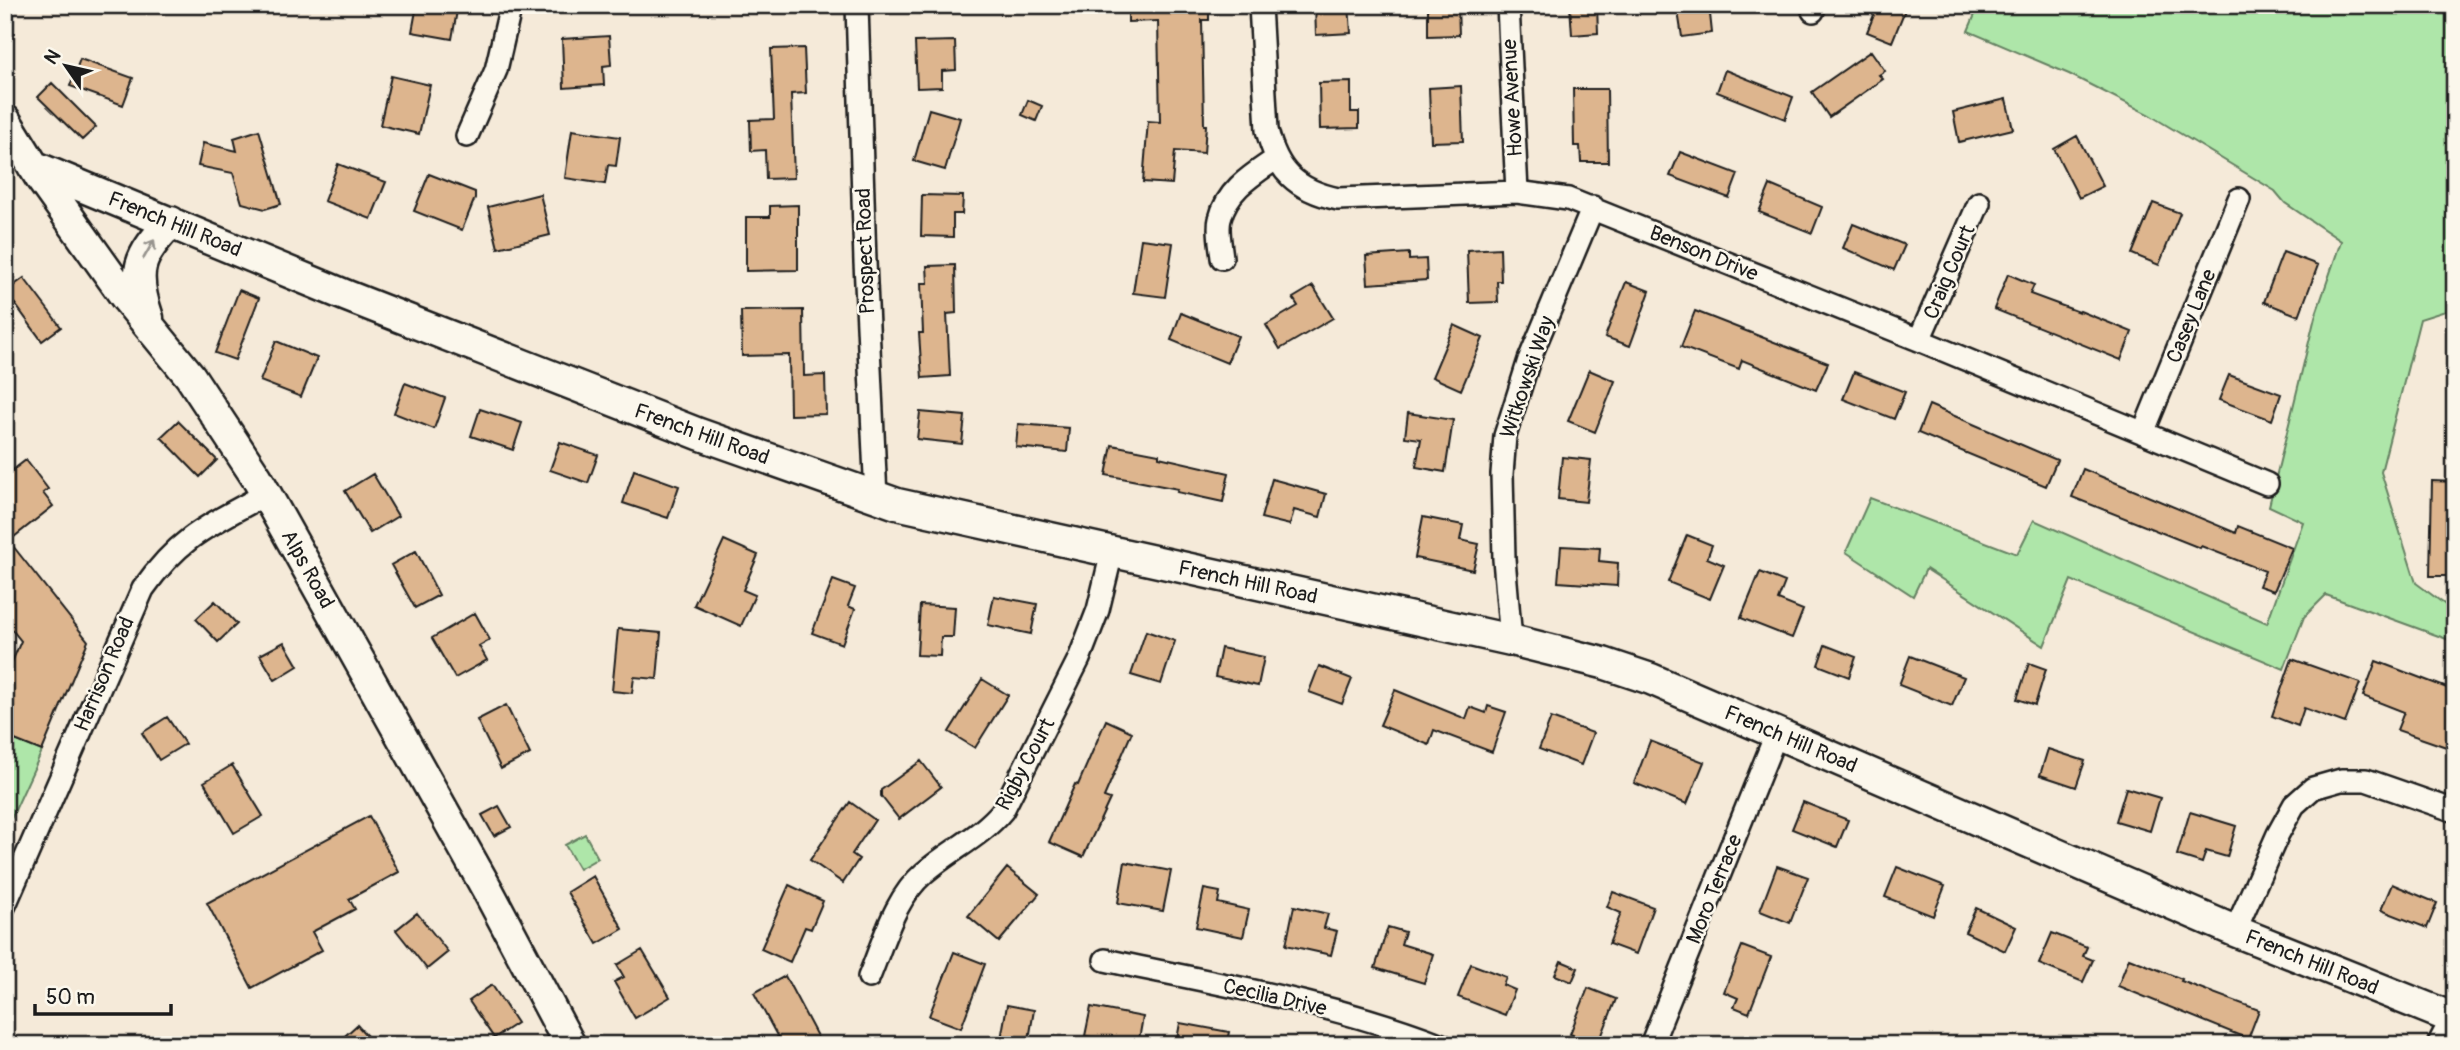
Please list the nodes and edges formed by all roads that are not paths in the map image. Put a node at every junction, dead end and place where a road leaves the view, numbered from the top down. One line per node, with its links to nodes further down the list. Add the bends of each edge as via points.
1 (511, 5): 6 (street, via 496,70)
2 (857, 5): 20 (street, Prospect Road)
3 (1260, 5): 7 (street, Benson Drive, via 1267,130)
4 (1508, 5): 9 (street, Howe Avenue)
5 (5, 120): 8 (main road, Alps Road)
6 (467, 136)
7 (1277, 158): 9 (street, Benson Drive, via 1305,188 1338,200); 14 (street, via 1242,182 1230,197 1219,221)
8 (33, 166): 13 (main road, French Hill Road); 15 (main road, Alps Road)
9 (1517, 191): 12 (street, Benson Drive)
10 (2239, 199): 17 (street, Casey Lane)
11 (1979, 203): 16 (street, Craig Court)
12 (1593, 207): 16 (street, Benson Drive); 22 (street, Witkowski Way, via 1530,360 1505,436 1504,547)
13 (171, 222): 15 (main road, one-way to 13, via 140,296 138,270 149,245); 20 (main road, French Hill Road, via 346,296)
14 (1222, 258)
15 (151, 329): 19 (main road, Alps Road, via 190,376)
16 (1919, 340): 17 (street, Benson Drive)
17 (2143, 433): 18 (street, Benson Drive)
18 (2267, 484)
19 (266, 494): 25 (street, Harrison Road, via 180,544 143,589); 30 (main road, Alps Road)
20 (876, 497): 21 (main road, French Hill Road)
21 (1112, 552): 22 (main road, French Hill Road); 28 (street, Rigby Court, via 1098,610 1079,659 1003,810 991,825 909,888)
22 (1511, 640): 23 (main road, French Hill Road, via 1651,679)
23 (1777, 732): 26 (main road, French Hill Road); 32 (street, Moro Terrace)
24 (2455, 811): 26 (street, via 2366,780 2342,779 2313,788 2294,805 2278,834)
25 (5, 905)
26 (2235, 931): 29 (main road, French Hill Road)
27 (1105, 960): 31 (street, Cecilia Drive, via 1349,1014)
28 (869, 976)
29 (2453, 1019): 33 (street)
30 (570, 1045)
31 (1442, 1045)
32 (1651, 1045)
33 (2438, 1045)

